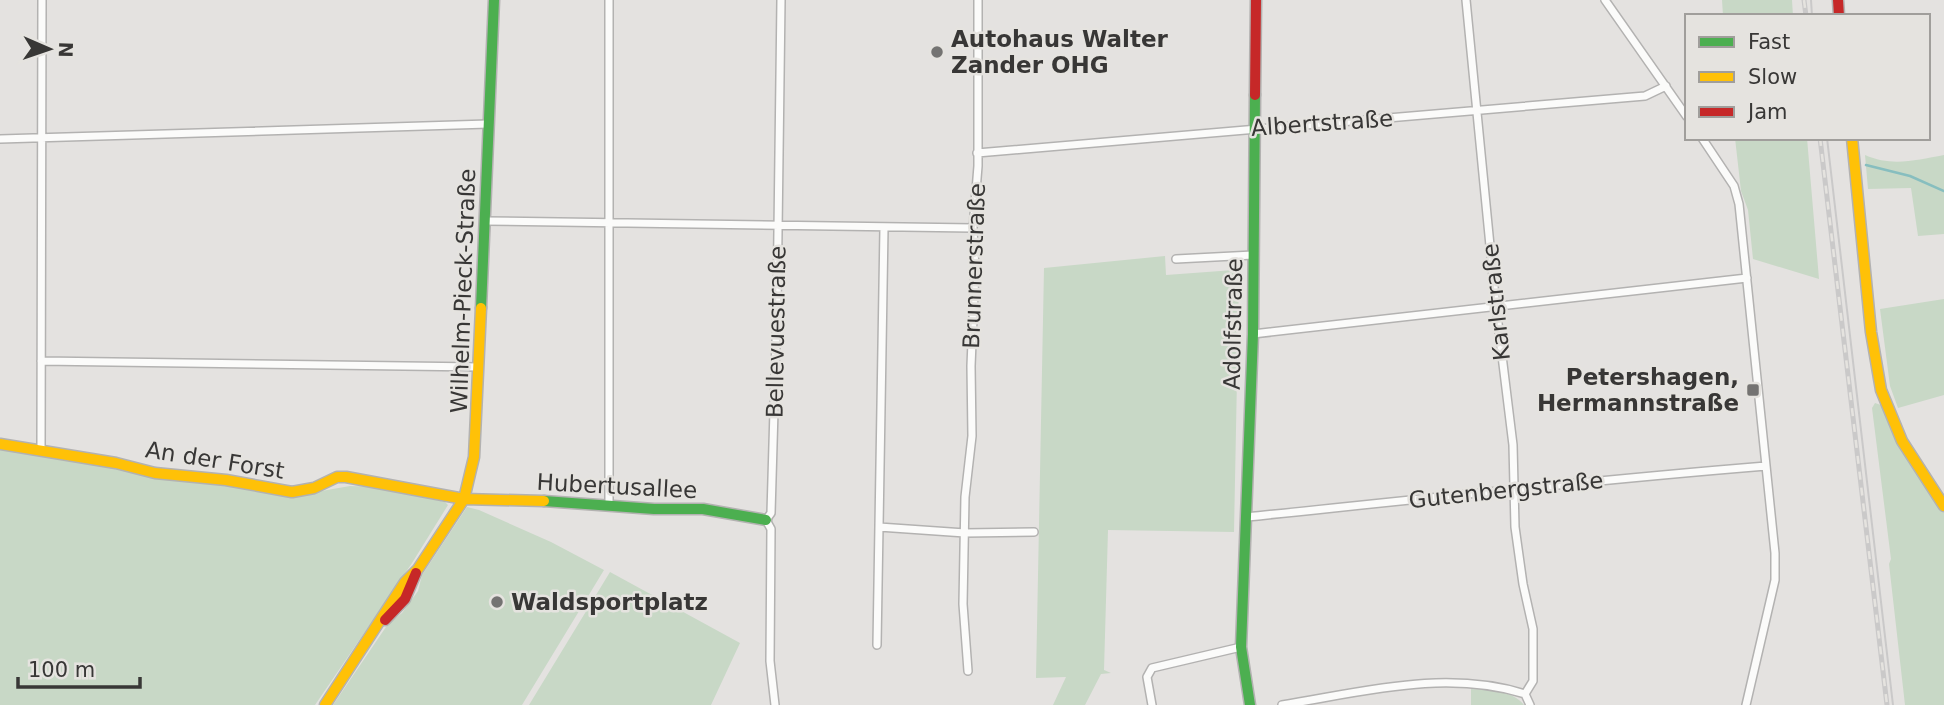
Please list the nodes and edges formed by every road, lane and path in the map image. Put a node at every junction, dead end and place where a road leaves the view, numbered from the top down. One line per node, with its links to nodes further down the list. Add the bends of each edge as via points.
1 (42, 0): 14 (street)
2 (494, 0): 12 (street, Wilhelm-Pieck-Straße)
3 (609, 0): 20 (street)
4 (781, 0): 21 (street, Bellevuestraße)
5 (978, 0): 18 (street, Brunnerstraße)
6 (1256, 0): 13 (street, Adolfstraße)
7 (1466, 0): 10 (street, Karlstraße)
8 (1605, 0): 9 (street)
9 (1666, 86): 10 (street, Albertstraße, via 1645,96); 11 (street)
10 (1476, 111): 13 (street, Albertstraße); 27 (street, Karlstraße)
11 (1685, 114)
12 (488, 124): 14 (street); 19 (street, Wilhelm-Pieck-Straße)
13 (1254, 128): 18 (street, Albertstraße); 24 (street, Adolfstraße)
14 (41, 137): 15 (street); 29 (street)
15 (0, 139)
16 (1703, 140): 26 (street, via 1737,194)
17 (1852, 140): 37 (street, via 1881,390 1902,441)
18 (977, 153): 23 (street, Brunnerstraße)
19 (485, 221): 20 (street); 30 (street, Wilhelm-Pieck-Straße)
20 (608, 224): 21 (street); 36 (street)
21 (778, 226): 22 (street); 39 (street, Bellevuestraße, via 771,513)
22 (884, 228): 23 (street); 40 (street)
23 (973, 228): 42 (street, Brunnerstraße, via 972,436)
24 (1253, 255): 25 (street); 28 (street, Adolfstraße)
25 (1176, 259)
26 (1747, 278): 27 (street); 33 (street)
27 (1496, 307): 28 (street); 34 (street, Karlstraße, via 1513,444)
28 (1253, 334): 38 (street, Adolfstraße)
29 (41, 360): 30 (street); 32 (street)
30 (479, 367): 35 (street, Wilhelm-Pieck-Straße, via 476,438)
31 (0, 444): 32 (street, An der Forst)
32 (41, 449): 35 (street, An der Forst, via 155,473 292,492 346,477)
33 (1766, 467): 34 (street, Gutenbergstraße); 53 (street, via 1775,566)
34 (1514, 491): 38 (street, Gutenbergstraße); 46 (street, Karlstraße, via 1534,655 1533,681)
35 (464, 499): 36 (street, Hubertusallee); 47 (street, Wilhelm-Pieck-Straße)
36 (609, 506): 39 (street, Hubertusallee, via 703,509)
37 (1944, 506)
38 (1247, 517): 44 (street, Adolfstraße)
39 (766, 520): 48 (street, Bellevuestraße, via 771,529 770,661)
40 (879, 527): 42 (street); 43 (street)
41 (1034, 532): 42 (street)
42 (965, 533): 45 (street, Brunnerstraße, via 963,604)
43 (877, 645)
44 (1241, 648): 49 (street, via 1153,668 1147,673); 50 (street, Adolfstraße)
45 (968, 671)
46 (1525, 694): 51 (street, via 1482,684 1420,683); 52 (street)
47 (325, 705)
48 (775, 705)
49 (1152, 705)
50 (1250, 705)
51 (1282, 705)
52 (1530, 705)
53 (1746, 705)

